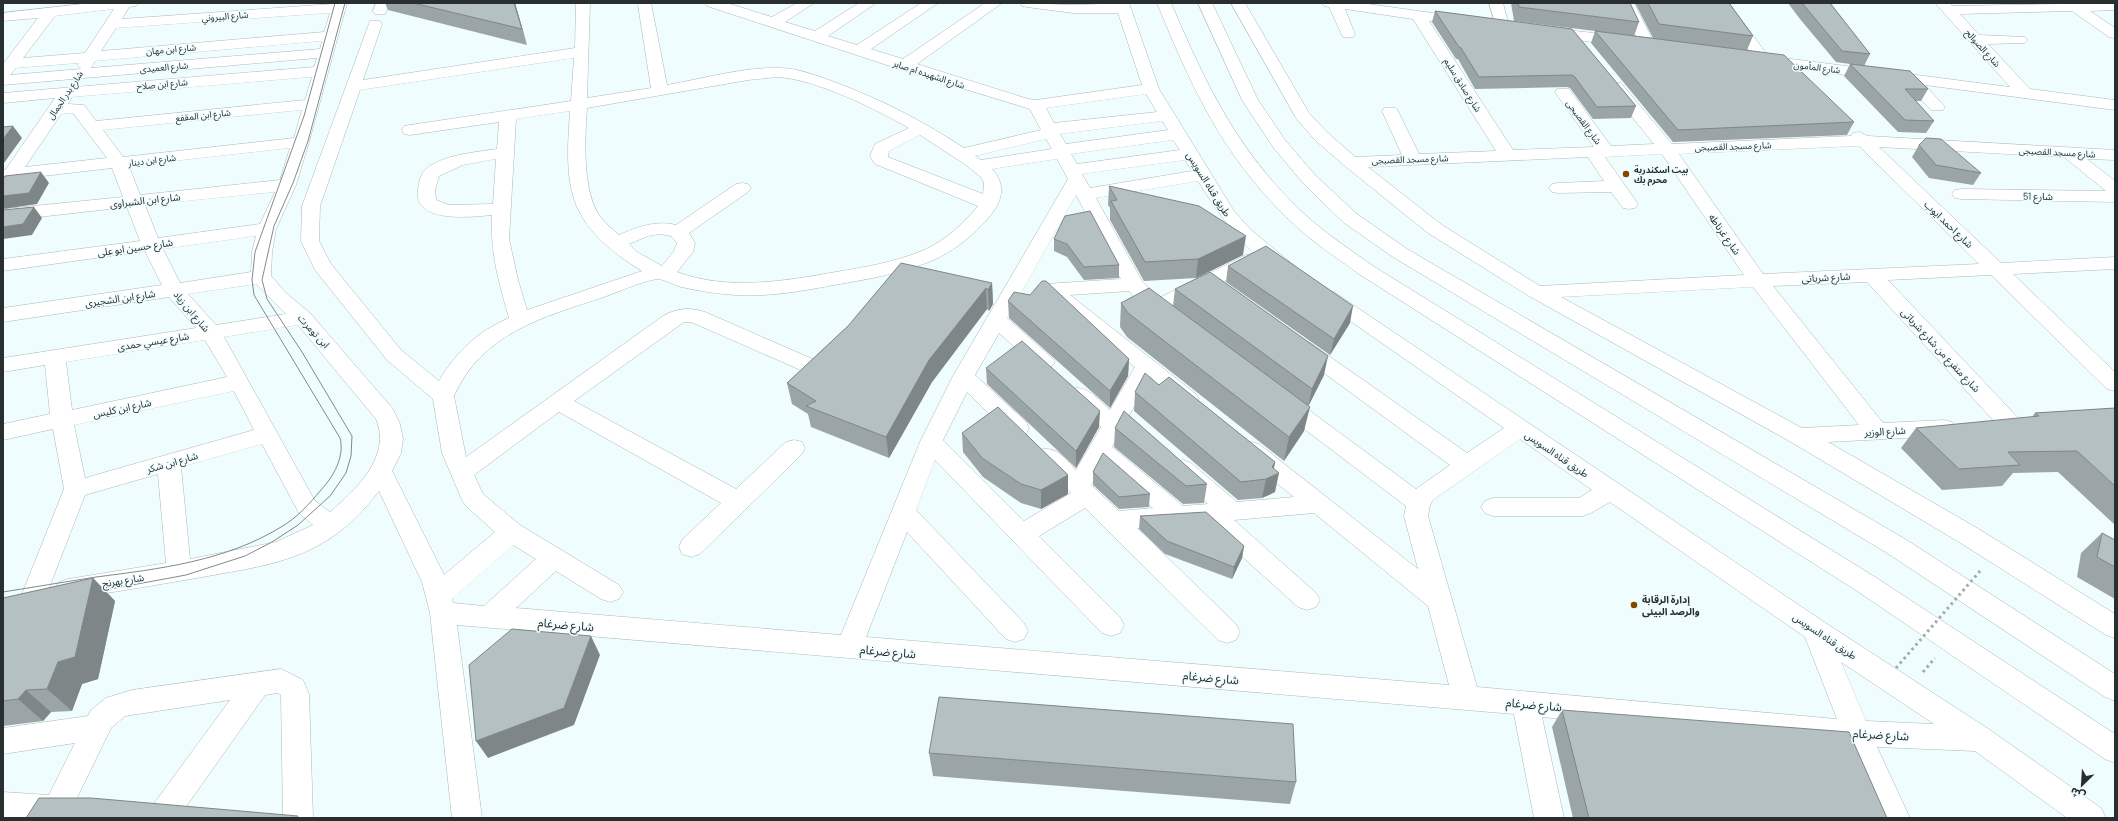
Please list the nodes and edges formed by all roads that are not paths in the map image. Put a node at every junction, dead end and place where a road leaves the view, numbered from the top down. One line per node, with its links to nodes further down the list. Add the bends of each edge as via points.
1 (127, 3): 25 (main road); 30 (main road, شارع بدر الجمال)
2 (583, 3): 41 (main road)
3 (712, 3): 18 (main road, شارع الشهيده ام صابر)
4 (807, 3): 29 (main road)
5 (869, 3): 35 (main road)
6 (931, 3): 40 (main road)
7 (995, 3): 49 (main road)
8 (1027, 3): 19 (main road)
9 (1164, 3): 200 (main road, via 1199,85 1217,118 1269,188 1321,237 1366,270 1866,584)
10 (1205, 3): 193 (main road, via 1260,117 1310,179 1350,218 1407,257 1896,546)
11 (1238, 3): 88 (main road, via 1302,114 1321,136)
12 (1332, 3): 28 (main road); 32 (main road)
13 (1496, 3): 31 (main road)
14 (1627, 3): 38 (main road)
15 (1722, 3): 47 (main road)
16 (339, 5): 30 (main road, شارع البيروني); 42 (main road)
17 (645, 5): 58 (main road)
18 (736, 6): 29 (main road, شارع الشهيده ام صابر)
19 (1071, 6): 20 (main road)
20 (1124, 6): 57 (main road, طريق قناه السويس)
21 (1945, 6): 23 (main road); 36 (main road, شارع الصوالح)
22 (2115, 6): 23 (main road)
23 (2075, 7): 33 (main road)
24 (1438, 10): 28 (main road); 31 (main road, via 1483,23)
25 (50, 12): 27 (main road); 50 (main road)
26 (379, 13): 62 (main road)
27 (4, 15)
28 (1418, 15): 84 (main road, شارع صادق سليم)
29 (774, 23): 35 (main road, شارع الشهيده ام صابر)
30 (112, 24): 44 (main road, شارع بدر الجمال)
31 (1516, 28): 34 (main road)
32 (1348, 34)
33 (2114, 34)
34 (1574, 35): 38 (main road); 43 (main road)
35 (816, 37): 40 (main road, شارع الشهيده ام صابر)
36 (1976, 39): 37 (main road); 61 (main road, شارع الصوالح)
37 (2020, 40)
38 (1647, 45): 39 (main road)
39 (1662, 47)
40 (858, 50): 49 (main road, شارع الشهيده ام صابر)
41 (582, 52): 62 (main road, شارع ابن المقفع); 65 (main road)
42 (326, 53): 44 (main road, شارع ابن مهان); 52 (main road, شارع العميدى); 59 (main road, شارع ابن صلاح); 62 (main road)
43 (1589, 53)
44 (91, 56): 50 (main road, شارع ابن مهان); 52 (main road, شارع بدر الجمال)
45 (1740, 57): 47 (main road, شارع المأمون)
46 (1866, 57): 53 (main road)
47 (1763, 60): 48 (main road, شارع المأمون)
48 (1785, 63): 53 (main road, شارع المأمون); 56 (main road)
49 (904, 66): 64 (main road, شارع الشهيده ام صابر, via 1016,102)
50 (7, 70)
51 (1603, 71): 78 (main road, شارع غرناطه)
52 (80, 74): 55 (main road, شارع العميدى); 59 (main road, شارع بدر الجمال)
53 (1880, 75): 54 (main road, شارع المأمون)
54 (1910, 79): 61 (main road, شارع المأمون); 67 (main road)
55 (3, 80)
56 (1807, 85)
57 (1151, 90): 64 (main road, شارع الشهيده ام صابر); 72 (main road, طريق قناه السويس)
58 (660, 91): 65 (main road); 74 (main road, via 760,74 788,73 806,77 891,110)
59 (67, 92): 63 (main road, شارع ابن صلاح); 68 (main road, شارع بدر الجمال)
60 (1562, 92): 79 (main road, شارع القصبجى)
61 (2024, 92): 66 (main road, شارع المأمون)
62 (333, 93): 73 (main road, شارع ابن المقفع); 77 (main road); 140 (main road, via 311,206 308,229 310,241 322,266 394,355)
63 (3, 98)
64 (1036, 104): 86 (main road)
65 (579, 105): 70 (main road); 107 (main road, via 579,176 589,213)
66 (2115, 105)
67 (1937, 107)
68 (56, 109): 73 (main road, شارع ابن زياد, via 78,108); 92 (main road, شارع بدر الجمال)
69 (1390, 111): 87 (main road)
70 (508, 115): 75 (main road); 81 (main road)
71 (1846, 124): 76 (main road, شارع احمد ايوب)
72 (1173, 125): 83 (main road, طريق قناه السويس); 86 (main road); 86 (main road)
73 (93, 126): 89 (main road, شارع ابن زياد)
74 (921, 128): 82 (main road); 101 (main road, via 881,148 881,160)
75 (410, 130)
76 (1863, 141): 78 (main road, شارع مسجد القصبجى); 80 (main road, شارع مسجد القصبجى); 112 (main road, شارع احمد ايوب)
77 (301, 142): 89 (main road, شارع ابن دينار); 93 (main road)
78 (1667, 149): 79 (main road, شارع مسجد القصبجى); 117 (main road, شارع غرناطه)
79 (1599, 152): 84 (main road, شارع مسجد القصبجى); 94 (main road, شارع القصبجى)
80 (2068, 152): 85 (main road, شارع مسجد القصبجى); 97 (main road)
81 (505, 153): 103 (main road); 103 (main road, via 440,166 431,173 427,188 427,201 432,207 463,211)
82 (959, 154): 86 (main road); 90 (main road)
83 (1191, 154): 86 (main road); 91 (main road, طريق قناه السويس)
84 (1507, 155): 87 (main road, شارع مسجد القصبجى)
85 (2115, 155)
86 (1065, 158): 90 (main road); 91 (main road); 118 (main road); 121 (main road)
87 (1413, 159): 88 (main road, شارع مسجد القصبجى)
88 (1351, 162): 122 (main road, via 1435,229)
89 (118, 163): 92 (main road, شارع ابن دينار); 100 (main road, شارع ابن زياد)
90 (977, 166): 101 (main road, via 991,178 993,186)
91 (1204, 176): 109 (main road, طريق قناه السويس, via 1227,214)
92 (6, 179)
93 (287, 185): 100 (main road, شارع ابن الشبراوى); 105 (main road)
94 (1617, 186): 96 (main road); 102 (main road, شارع القصبجى)
95 (742, 188): 106 (main road)
96 (1558, 188)
97 (2115, 190)
98 (1961, 194): 99 (main road, شارع 51)
99 (2115, 197)
100 (133, 201): 104 (main road, شارع ابن الشبراوى); 108 (main road, شارع ابن زياد)
101 (990, 203): 113 (main road, via 976,222 954,241 935,253 887,269 795,287 764,290 704,286)
102 (1630, 204)
103 (502, 209): 127 (main road, via 500,238 508,280)
104 (3, 215)
105 (267, 229): 108 (main road, شارع حسين ابو على); 115 (main road, via 262,252)
106 (678, 232): 107 (main road, via 663,228 645,230); 113 (main road, via 685,239 685,248)
107 (615, 244): 113 (main road, via 642,264)
108 (151, 245): 111 (main road, شارع حسين ابو على); 119 (main road, شارع ابن زياد)
109 (1265, 253): 116 (main road); 149 (main road, طريق قناه السويس)
110 (2115, 262): 112 (main road, شارع شرباتى)
111 (3, 265)
112 (1995, 269): 114 (main road, شارع شرباتى); 138 (main road, شارع احمد ايوب)
113 (662, 274): 127 (main road, via 547,309)
114 (1872, 275): 117 (main road, شارع شرباتى); 146 (main road, شارع متفرع من شارع شرباتى)
115 (261, 277): 119 (main road, شارع ابن الشجيرى); 126 (main road, ابن تومرت)
116 (1209, 281): 123 (main road); 124 (main road)
117 (1758, 281): 122 (main road, شارع شرباتى); 150 (main road, شارع غرناطه)
118 (1134, 284): 120 (main road); 124 (main road)
119 (174, 290): 125 (main road, شارع ابن الشجيرى); 130 (main road, شارع ابن زياد)
120 (1052, 290): 121 (main road); 135 (main road)
121 (1014, 292): 128 (main road)
122 (1536, 292): 154 (main road)
123 (1229, 295)
124 (1156, 308): 129 (main road)
125 (3, 315)
126 (303, 318): 130 (main road, شارع عيسي حمدى); 161 (main road, ابن تومرت, via 385,415 393,434 389,457)
127 (520, 320): 140 (main road, via 490,336 472,351 457,370)
128 (997, 320): 136 (main road); 144 (main road, via 1064,380)
129 (1181, 326)
130 (210, 331): 132 (main road, شارع عيسي حمدى); 137 (main road, شارع ابن زياد)
131 (1287, 336): 160 (main road)
132 (55, 357): 133 (main road, شارع عيسي حمدى); 143 (main road)
133 (3, 365)
134 (810, 366): 141 (main road, via 698,317 686,315 674,318)
135 (1146, 366): 142 (main road); 144 (main road)
136 (964, 376): 155 (main road); 165 (main road)
137 (240, 382): 143 (main road, شارع ابن كليس); 152 (main road, شارع ابن زياد)
138 (2115, 384)
139 (1267, 390): 167 (main road)
140 (443, 396): 162 (main road, via 454,453)
141 (558, 402): 162 (main road); 166 (main road)
142 (1202, 410)
143 (62, 421): 151 (main road, شارع ابن كليس); 163 (main road)
144 (1122, 422): 157 (main road)
145 (2033, 424): 146 (main road)
146 (2010, 425): 147 (main road)
147 (1987, 426)
148 (1963, 427): 150 (main road, شارع الوزير)
149 (1520, 428): 160 (main road); 164 (main road, طريق قناه السويس)
150 (1877, 432): 154 (main road, شارع الوزير)
151 (3, 433)
152 (267, 434): 159 (main road, شارع ابن شكر); 174 (main road, شارع ابن زياد, via 307,507)
153 (1233, 435): 168 (main road)
154 (1799, 436): 187 (main road, via 1968,535)
155 (931, 442): 170 (main road); 176 (main road)
156 (794, 448): 166 (main road)
157 (1100, 448): 165 (main road); 172 (main road)
158 (1169, 456): 171 (main road)
159 (169, 463): 163 (main road, شارع ابن شكر); 180 (main road)
160 (1467, 465): 167 (main road, via 1425,494)
161 (381, 470): 174 (main road, ابن تومرت, via 360,498); 184 (main road, via 435,582)
162 (462, 472): 175 (main road, via 474,500)
163 (76, 489): 180 (main road, شارع بهرنج, via 25,595)
164 (1610, 490): 169 (main road, via 1583,507); 188 (main road, طريق قناه السويس)
165 (1083, 491): 173 (main road); 176 (main road)
166 (737, 501): 177 (main road)
167 (1418, 503): 183 (main road, via 1416,516)
168 (1319, 504): 171 (main road); 183 (main road)
169 (1493, 507)
170 (902, 511): 189 (main road); 191 (main road)
171 (1221, 512): 172 (main road); 182 (main road)
172 (1176, 516): 173 (main road)
173 (1113, 521): 190 (main road)
174 (330, 525): 179 (main road, ابن تومرت, via 308,540)
175 (511, 532): 178 (main road); 184 (main road)
176 (1022, 534): 186 (main road)
177 (691, 547)
178 (554, 558): 181 (main road); 185 (main road)
179 (243, 560): 180 (main road, شارع بهرنج)
180 (179, 571)
181 (610, 592)
182 (1307, 600)
183 (1441, 602): 194 (main road)
184 (441, 604): 185 (main road, شارع ضرغام); 206 (main road)
185 (489, 617): 191 (main road, شارع ضرغام)
186 (1111, 625)
187 (2115, 627)
188 (1816, 630): 197 (main road); 198 (main road, طريق قناه السويس)
189 (1015, 631)
190 (1227, 632)
191 (849, 647): 194 (main road, شارع ضرغام)
192 (258, 684): 196 (main road, via 124,703 108,712); 204 (main road, via 152,814); 205 (main road, via 281,681 293,688)
193 (2115, 688)
194 (1466, 698): 195 (main road, شارع ضرغام)
195 (1526, 704): 197 (main road, شارع ضرغام); 207 (main road)
196 (96, 727): 199 (main road); 202 (main road)
197 (1857, 733): 198 (main road, شارع ضرغام); 208 (main road)
198 (1980, 739): 209 (main road, طريق قناه السويس)
199 (3, 741)
200 (2115, 750)
201 (3, 806): 202 (main road)
202 (46, 812): 203 (main road)
203 (87, 812)
204 (194, 817)
205 (298, 818)
206 (467, 818)
207 (1549, 818)
208 (1896, 818)
209 (2091, 818)

